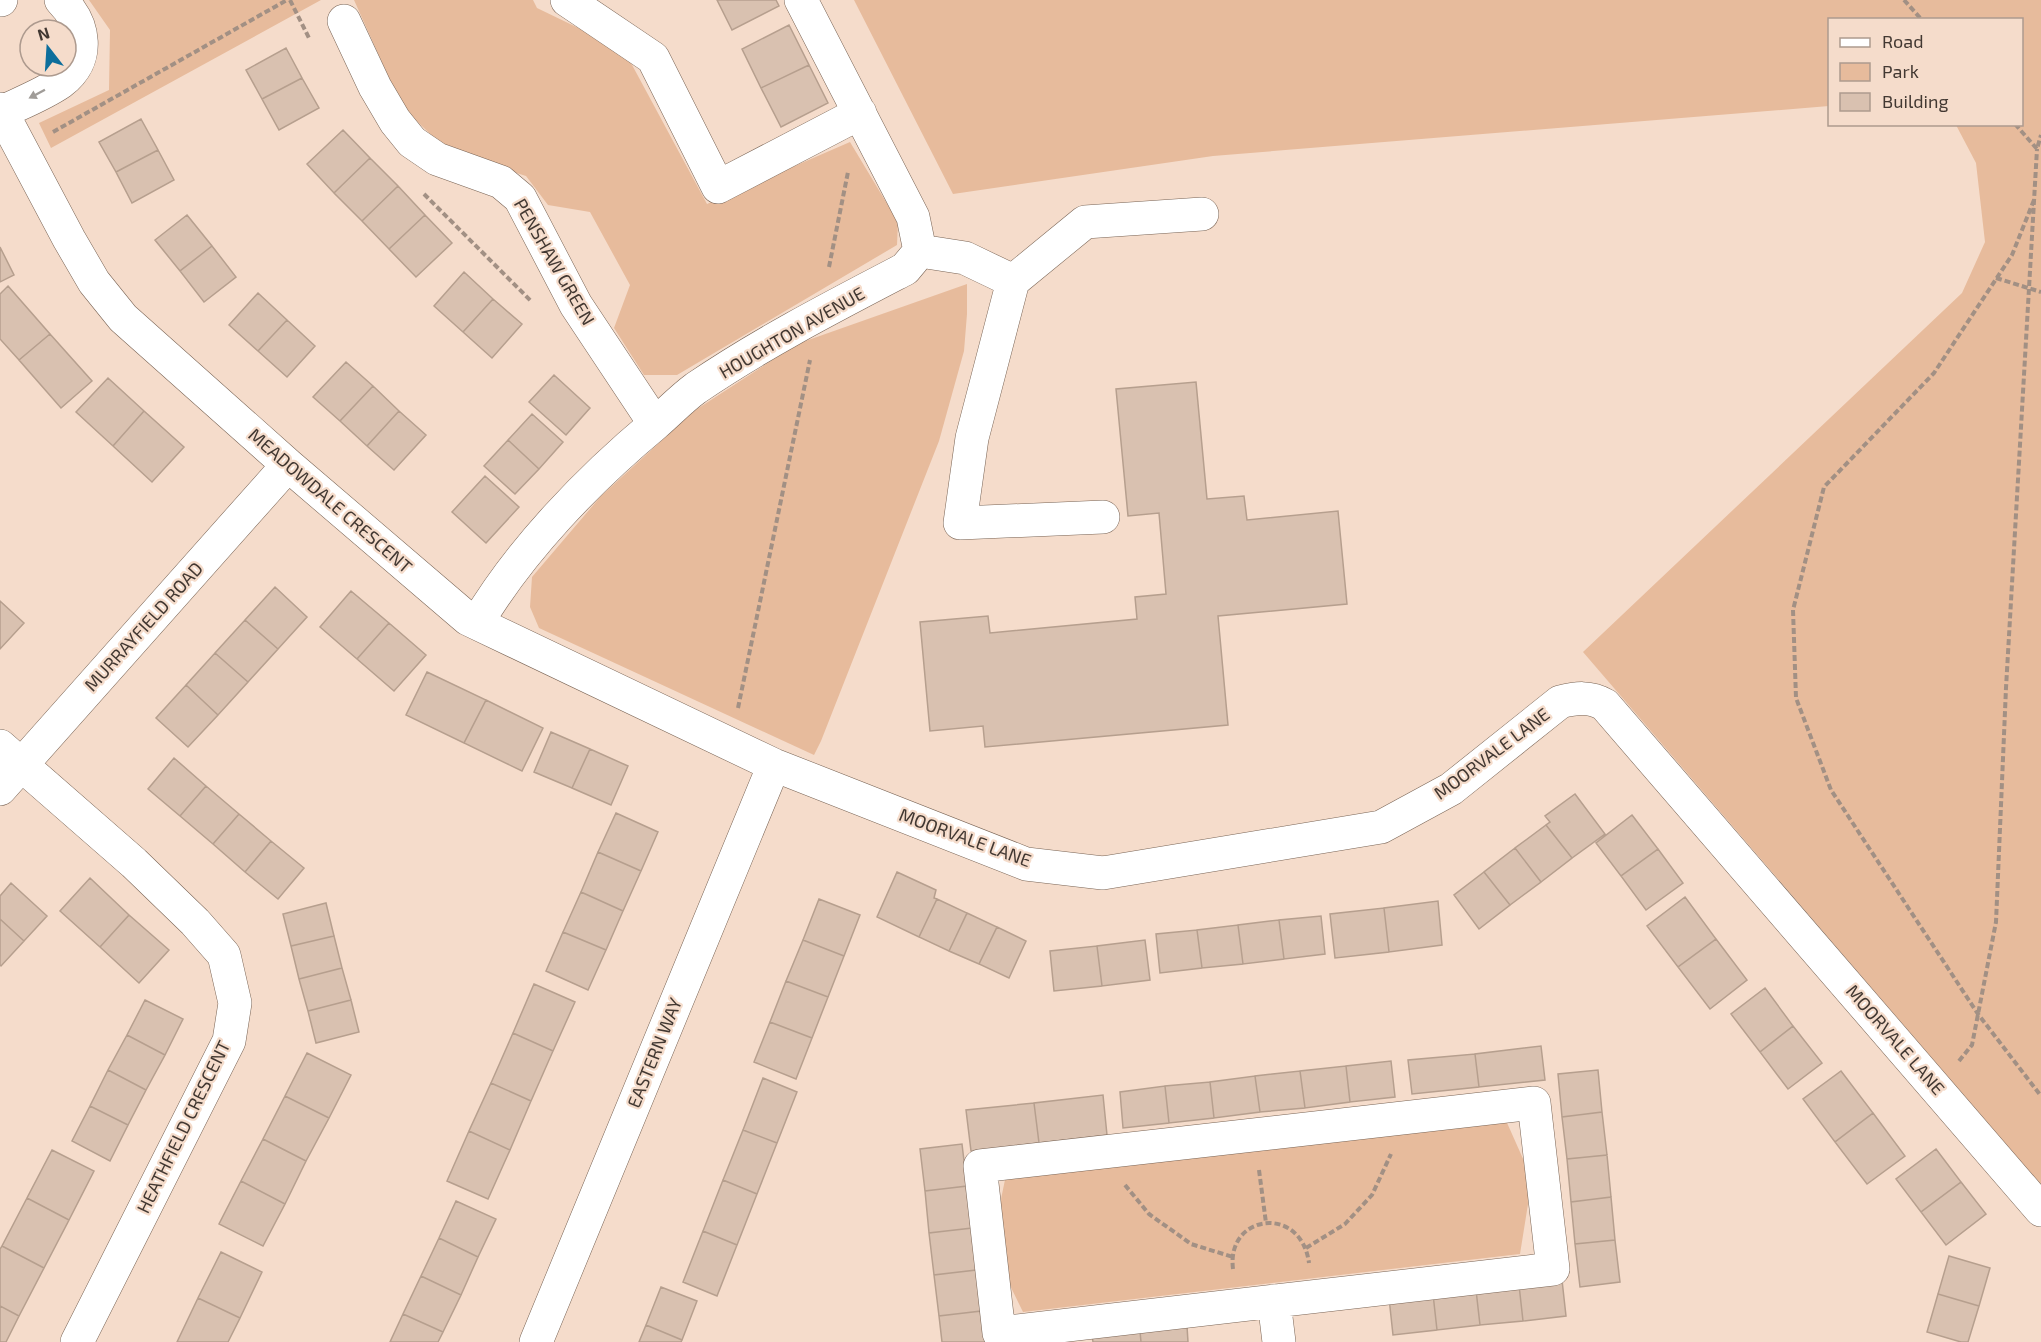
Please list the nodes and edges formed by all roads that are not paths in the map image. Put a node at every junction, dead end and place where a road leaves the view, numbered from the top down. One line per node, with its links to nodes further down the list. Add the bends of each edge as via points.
1 (61, 0): 5 (street, one-way to 5, via 72,11 81,31 80,52 72,70 60,82)
2 (567, 0): 6 (street, via 653,58 718,187)
3 (801, 0): 6 (street)
4 (344, 21): 10 (street, PENSHAW GREEN, via 375,87 412,142 437,159 501,182 520,198 576,305)
5 (1, 110): 11 (street, MEADOWDALE CRESCENT, via 94,282 123,318)
6 (860, 113): 8 (street, via 913,217)
7 (1202, 214): 9 (street, via 1085,222)
8 (920, 250): 9 (street, via 965,258); 10 (street, HOUGHTON AVENUE, via 905,269 763,346 695,390)
9 (1013, 281): 12 (street, via 972,438 960,523)
10 (655, 424): 13 (street, HOUGHTON AVENUE, via 619,454 548,528 494,595)
11 (288, 465): 13 (street, MEADOWDALE CRESCENT); 14 (street, MURRAYFIELD ROAD)
12 (1103, 517)
13 (477, 623): 15 (street, MEADOWDALE CRESCENT)
14 (11, 755): 16 (street, MURRAYFIELD ROAD); 19 (street, HEATHFIELD CRESCENT, via 134,863 210,938 224,955 235,1003 228,1041)
15 (774, 765): 17 (street, MOORVALE LANE, via 1026,864 1103,873 1382,827 1451,789 1560,702 1591,699 1605,705); 20 (street, EASTERN WAY)
16 (0, 789)
17 (2041, 1210)
18 (1274, 1301): 18 (street, via 1553,1269 1534,1103 980,1166 999,1333); 21 (street)
19 (77, 1342)
20 (536, 1342)
21 (1279, 1342)

